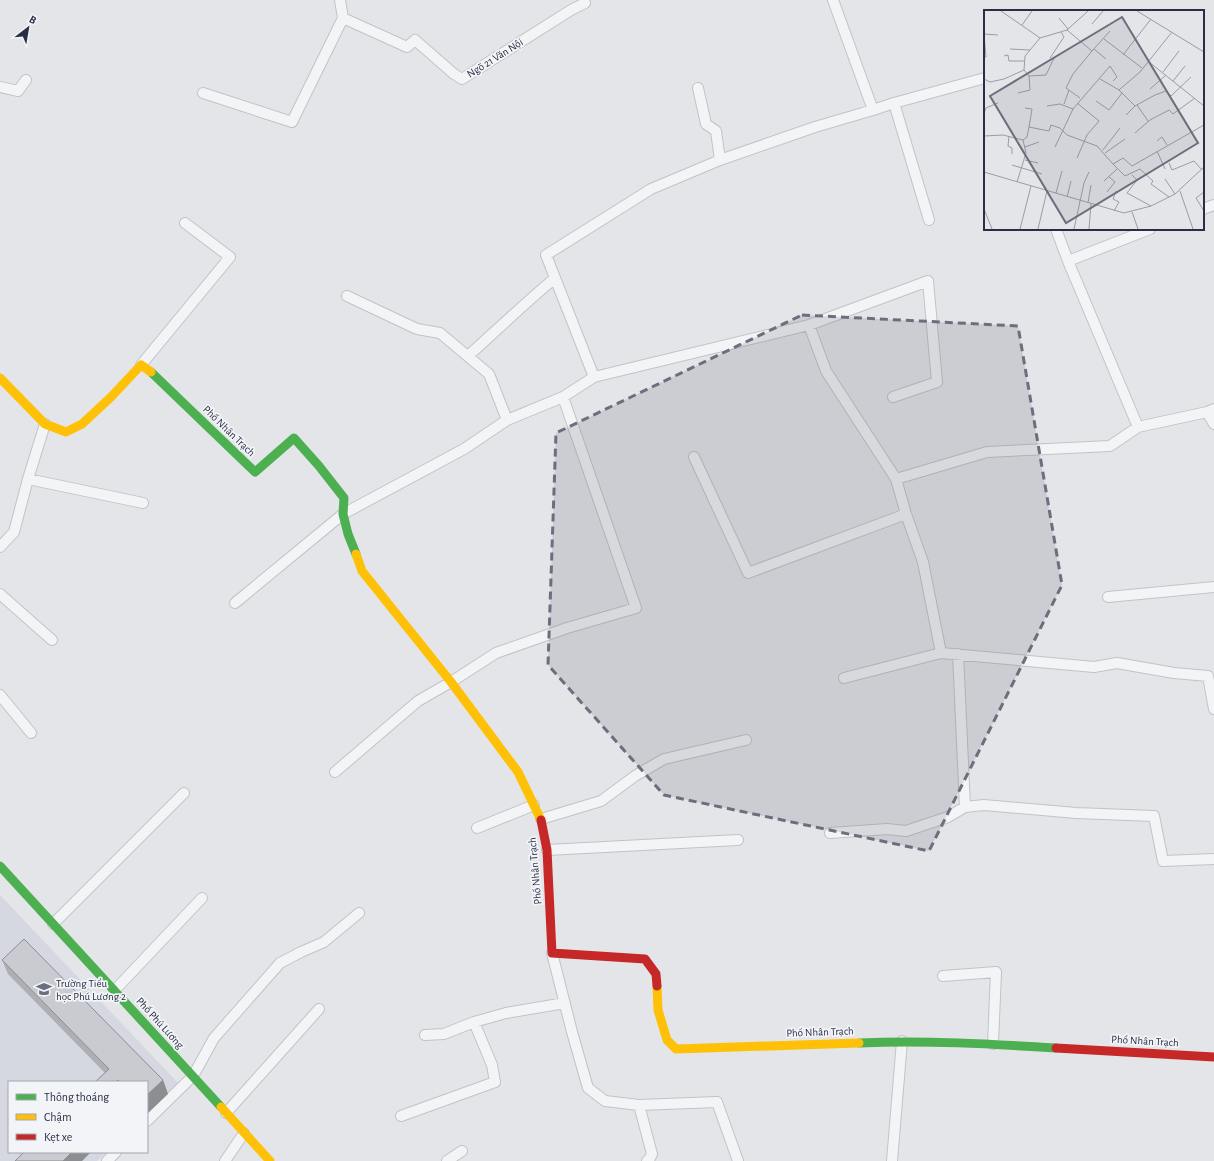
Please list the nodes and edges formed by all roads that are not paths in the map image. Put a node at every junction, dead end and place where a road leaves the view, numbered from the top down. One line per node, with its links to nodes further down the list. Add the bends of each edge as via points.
1 (340, 0): 4 (lane)
2 (833, 0): 11 (lane)
3 (585, 3): 4 (lane, Ngõ 21 Văn Nội, via 462,79 415,40 407,47)
4 (343, 18): 9 (lane, via 292,122)
5 (984, 78): 10 (lane)
6 (26, 80): 7 (lane, via 18,91)
7 (0, 87)
8 (698, 88): 12 (lane, via 706,124 716,131)
9 (203, 93)
10 (894, 103): 11 (lane); 15 (lane)
11 (872, 110): 12 (lane)
12 (720, 160): 20 (lane, via 651,189 546,254)
13 (1214, 205): 14 (lane)
14 (1204, 209)
15 (929, 220)
16 (186, 223): 24 (lane, via 230,257)
17 (1056, 230): 19 (lane)
18 (1147, 230): 19 (lane)
19 (1068, 261): 33 (lane)
20 (555, 278): 23 (lane); 25 (lane)
21 (347, 296): 23 (lane, via 417,328 440,333)
22 (809, 325): 25 (lane); 28 (lane, via 928,280 937,382); 36 (lane, via 826,371)
23 (468, 356): 30 (lane, via 489,374)
24 (141, 365): 31 (street, via 82,424 66,432); 38 (street, Phố Nhân Trạch, via 255,472 294,438 344,498)
25 (594, 377): 27 (lane)
26 (0, 378): 31 (street)
27 (563, 397): 30 (lane); 49 (lane, via 636,608 513,646 496,653)
28 (893, 397)
29 (1210, 410): 32 (lane); 33 (lane)
30 (507, 420): 38 (lane, via 464,448)
31 (45, 424): 35 (lane)
32 (1214, 424)
33 (1138, 427): 36 (lane, via 1110,446 987,452)
34 (694, 457): 39 (lane, via 748,573)
35 (28, 479): 37 (lane); 40 (lane, via 14,532)
36 (896, 479): 39 (lane)
37 (143, 503)
38 (343, 514): 44 (lane); 49 (street, Phố Nhân Trạch, via 362,571)
39 (906, 514): 46 (lane, via 923,562)
40 (0, 547)
41 (1214, 587): 43 (lane)
42 (0, 594): 45 (lane)
43 (1108, 597)
44 (235, 603)
45 (52, 640)
46 (940, 653): 47 (lane); 48 (lane)
47 (958, 654): 51 (lane, via 1094,667 1117,663 1208,676); 57 (lane)
48 (844, 678)
49 (451, 682): 54 (lane, via 418,701); 56 (street, Phố Nhân Trạch, via 518,772)
50 (0, 694): 52 (lane)
51 (1214, 709)
52 (31, 733)
53 (746, 740): 58 (lane, via 664,759 601,801)
54 (335, 772)
55 (184, 792): 67 (lane)
56 (534, 805): 58 (street, Phố Nhân Trạch); 59 (lane)
57 (965, 807): 60 (lane, via 948,817 906,831 887,829); 63 (lane, via 1154,816 1163,860)
58 (540, 818): 62 (street, Phố Nhân Trạch)
59 (477, 828)
60 (830, 832)
61 (738, 840): 62 (lane)
62 (547, 850): 68 (street, Phố Nhân Trạch)
63 (1214, 859)
64 (0, 866): 67 (street, Phố Phú Lương)
65 (202, 898): 70 (lane)
66 (359, 913): 78 (lane, via 324,942 280,963 214,1038)
67 (53, 924): 70 (street, Phố Phú Lương)
68 (552, 953): 71 (lane); 75 (street, Phố Nhân Trạch, via 645,959 656,974 658,1010 666,1040 676,1049)
69 (943, 976): 76 (lane, via 996,972)
70 (114, 991): 78 (street, Phố Phú Lương)
71 (565, 1003): 73 (lane, via 506,1013); 79 (lane, via 588,1088 606,1101)
72 (319, 1009): 80 (lane)
73 (474, 1022): 74 (lane, via 444,1034); 81 (lane, via 492,1065 495,1082)
74 (425, 1035)
75 (902, 1042): 76 (street, Phố Nhân Trạch); 92 (lane)
76 (993, 1044): 77 (street, Phố Nhân Trạch)
77 (1214, 1057)
78 (193, 1076): 80 (street, Phố Phú Lương); 82 (lane)
79 (639, 1105): 90 (lane, via 652,1154); 91 (lane, via 717,1102)
80 (226, 1113): 83 (street, Phố Phú Lương)
81 (401, 1116)
82 (148, 1120)
83 (244, 1133): 87 (lane); 88 (street, Phố Phú Lương)
84 (462, 1151): 89 (lane)
85 (115, 1153): 86 (lane)
86 (107, 1161)
87 (225, 1161)
88 (270, 1161)
89 (447, 1161)
90 (647, 1161)
91 (738, 1161)
92 (892, 1161)

